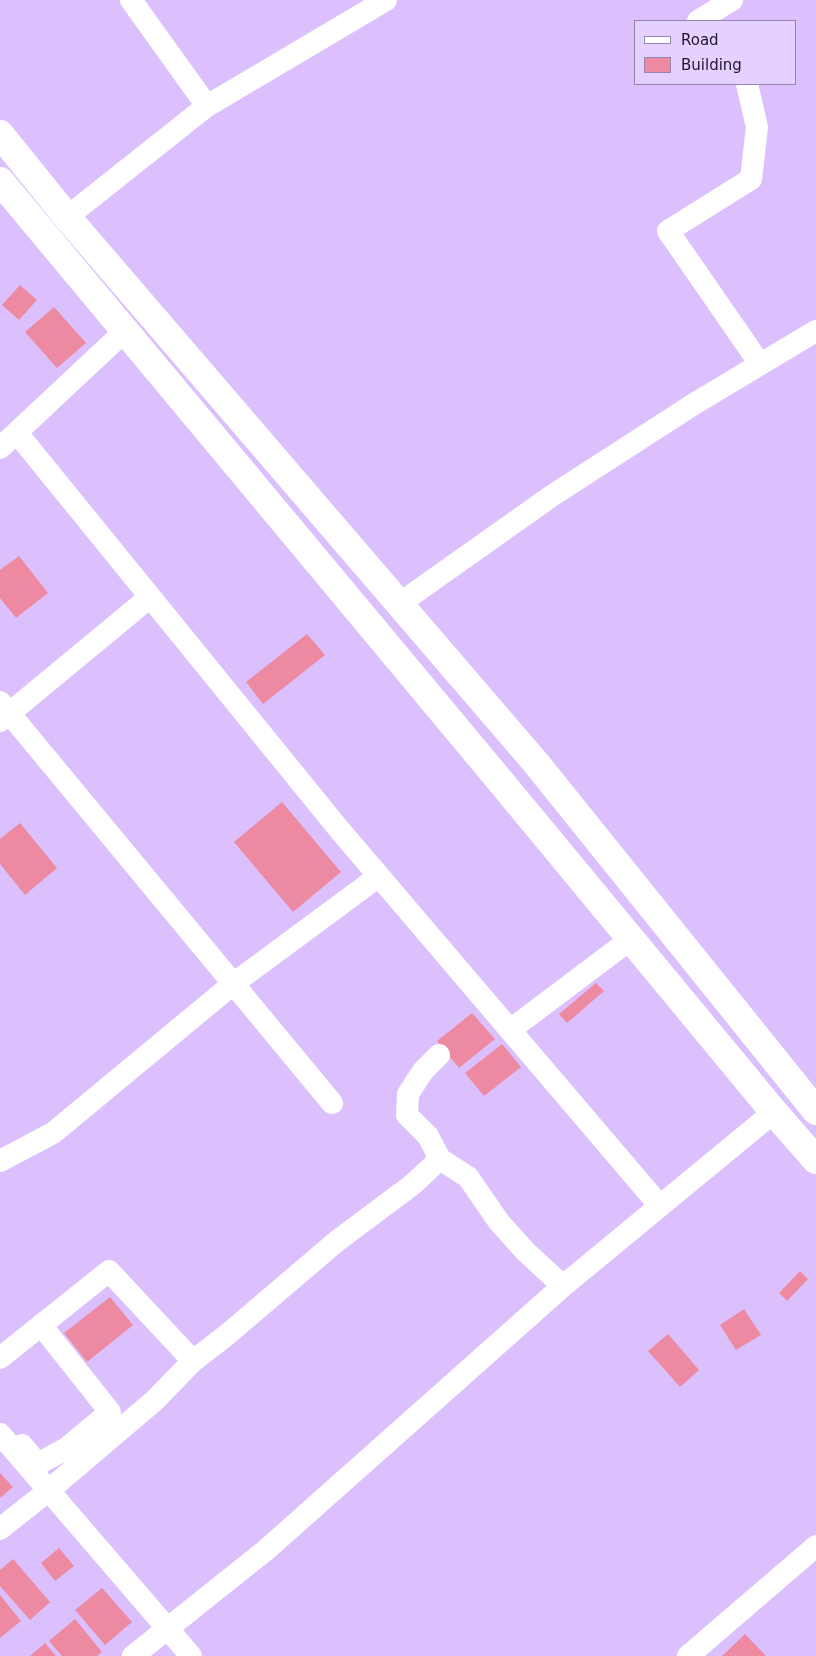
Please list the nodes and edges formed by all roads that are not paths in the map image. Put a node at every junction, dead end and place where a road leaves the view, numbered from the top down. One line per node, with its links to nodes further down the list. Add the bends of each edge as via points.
1 (131, 0): 6 (street)
2 (386, 0): 6 (street)
3 (732, 0): 4 (street)
4 (700, 20)
5 (747, 85): 12 (street, via 757,127 751,179 668,231)
6 (207, 106): 9 (street)
7 (0, 134): 9 (main road)
8 (0, 181): 10 (main road)
9 (67, 217): 16 (main road)
10 (125, 331): 13 (street); 19 (main road)
11 (816, 331): 12 (street)
12 (760, 364): 16 (street, via 553,495)
13 (17, 433): 14 (street); 15 (street)
14 (0, 448)
15 (150, 597): 17 (street); 18 (street)
16 (399, 604): 24 (main road, via 536,763)
17 (3, 712): 20 (street)
18 (379, 876): 20 (street); 21 (street)
19 (631, 939): 21 (street); 25 (main road)
20 (233, 984): 23 (street); 27 (street, via 53,1133)
21 (510, 1030): 29 (street)
22 (439, 1055): 26 (street, via 423,1071 408,1094 407,1115 428,1136)
23 (332, 1103)
24 (816, 1111)
25 (774, 1112): 28 (main road); 29 (street)
26 (440, 1159): 30 (street, via 468,1177 499,1222); 33 (street)
27 (0, 1160)
28 (816, 1160)
29 (660, 1206): 30 (street)
30 (563, 1286): 39 (street, via 266,1550)
31 (41, 1325): 32 (street); 33 (street, via 109,1271); 34 (street, via 110,1412 67,1448 38,1464)
32 (0, 1358)
33 (193, 1361): 36 (street, via 154,1401)
34 (0, 1419)
35 (0, 1434): 36 (street)
36 (48, 1491): 37 (street); 39 (street)
37 (0, 1529)
38 (816, 1546): 42 (street)
39 (168, 1627): 40 (street); 41 (street)
40 (134, 1656)
41 (191, 1656)
42 (688, 1656)

